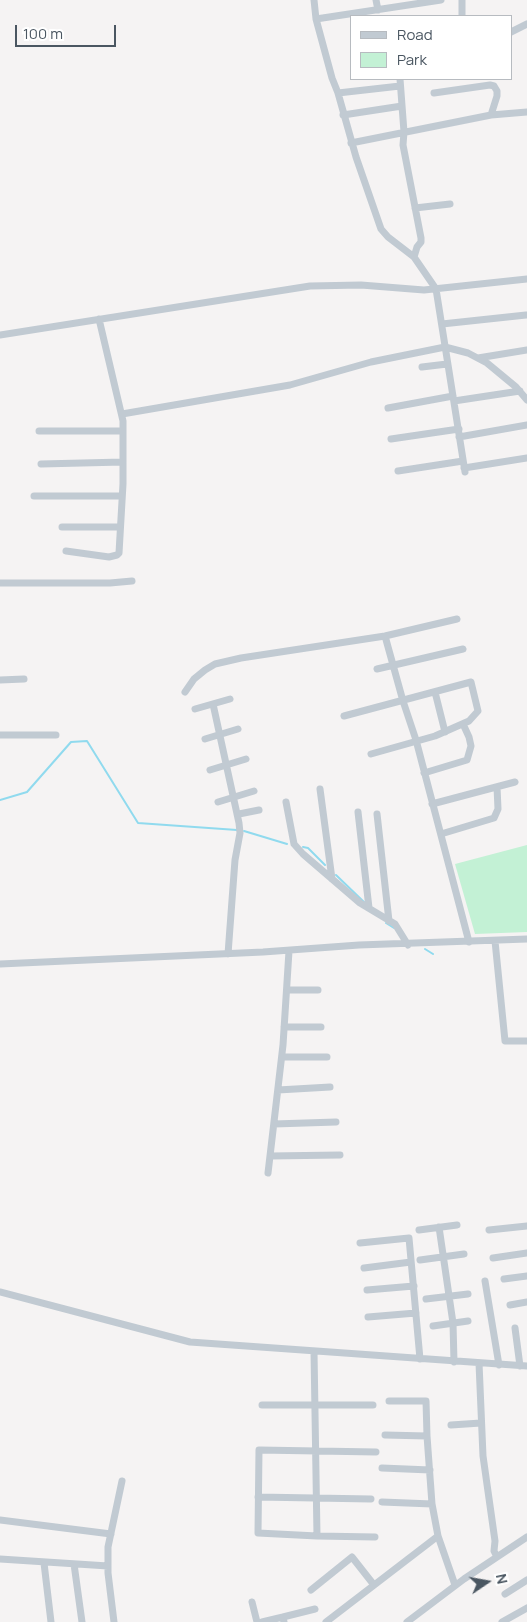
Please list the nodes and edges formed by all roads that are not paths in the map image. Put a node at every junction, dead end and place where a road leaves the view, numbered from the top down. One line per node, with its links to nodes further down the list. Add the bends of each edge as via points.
1 (314, 0): 8 (street)
2 (376, 0): 6 (street)
3 (441, 0): 5 (street)
4 (462, 0): 7 (street)
5 (407, 3): 6 (street)
6 (378, 10): 8 (street)
7 (462, 15)
8 (316, 19): 13 (street)
9 (527, 24): 10 (street)
10 (512, 32)
11 (400, 82): 13 (street); 14 (street)
12 (434, 93): 17 (street, via 494,86 497,96)
13 (338, 94): 16 (street)
14 (402, 106): 16 (street); 18 (street)
15 (527, 112): 17 (street)
16 (343, 115): 19 (street)
17 (491, 115): 18 (street)
18 (404, 132): 19 (street); 21 (street, via 403,144)
19 (351, 143): 22 (street, via 381,229)
20 (450, 204): 21 (street)
21 (415, 208): 22 (street, via 421,242)
22 (414, 257): 24 (street)
23 (527, 279): 24 (street)
24 (436, 289): 26 (street, via 310,286); 27 (street)
25 (526, 315): 27 (street)
26 (99, 319): 28 (street); 38 (street)
27 (442, 324): 29 (street)
28 (0, 334)
29 (445, 347): 31 (street); 32 (street); 38 (street, via 371,362 290,385)
30 (527, 350): 31 (street)
31 (477, 358): 34 (street)
32 (447, 364): 33 (street); 35 (street)
33 (422, 367)
34 (520, 391): 35 (street); 36 (street)
35 (453, 399): 37 (street); 42 (street)
36 (527, 400)
37 (388, 408)
38 (122, 414): 41 (street)
39 (527, 425): 42 (street)
40 (39, 431): 41 (street)
41 (123, 431): 45 (street)
42 (459, 433): 43 (street); 47 (street)
43 (391, 439)
44 (527, 458): 47 (street)
45 (123, 462): 46 (street); 50 (street)
46 (41, 464)
47 (464, 467): 48 (street)
48 (398, 471)
49 (34, 496): 50 (street)
50 (122, 496): 52 (street)
51 (62, 527): 52 (street)
52 (120, 527): 53 (street, via 117,555 109,557)
53 (66, 551)
54 (132, 581): 55 (street)
55 (0, 583)
56 (457, 619): 57 (street)
57 (385, 636): 59 (street); 63 (street, via 215,664 204,670)
58 (463, 649): 59 (street)
59 (392, 665): 60 (street); 66 (street)
60 (377, 669)
61 (24, 679): 62 (street)
62 (0, 680)
63 (185, 692)
64 (436, 692): 66 (street); 70 (street, via 471,682 478,711); 72 (street)
65 (230, 699): 67 (street)
66 (402, 701): 69 (street); 77 (street)
67 (212, 704): 68 (street); 73 (street)
68 (195, 709)
69 (344, 716)
70 (463, 724): 72 (street); 82 (street, via 471,746 467,760)
71 (238, 729): 73 (street)
72 (446, 732): 77 (street)
73 (220, 734): 76 (street); 80 (street)
74 (0, 735): 75 (street)
75 (56, 735)
76 (205, 739)
77 (416, 740): 78 (street); 82 (street)
78 (371, 754)
79 (246, 759): 80 (street)
80 (228, 764): 81 (street); 87 (street)
81 (210, 770)
82 (424, 773): 90 (street)
83 (515, 782): 84 (street)
84 (497, 787): 90 (street); 95 (street, via 498,809 494,818)
85 (320, 789): 96 (street)
86 (254, 791): 87 (street)
87 (235, 796): 88 (street); 93 (street)
88 (218, 802)
89 (286, 802): 96 (street, via 294,844)
90 (432, 804): 95 (street)
91 (258, 810): 93 (street)
92 (358, 812): 97 (street)
93 (239, 814): 105 (street)
94 (377, 814): 98 (street)
95 (440, 834): 101 (street)
96 (332, 879): 97 (street)
97 (369, 906): 98 (street)
98 (388, 920): 103 (street, via 399,928)
99 (527, 939): 100 (street); 102 (street)
100 (495, 941): 101 (street); 111 (street, via 505,1041)
101 (469, 942): 103 (street)
102 (527, 944)
103 (408, 945): 104 (street)
104 (289, 951): 105 (street); 107 (street)
105 (228, 954): 106 (street)
106 (0, 964)
107 (287, 990): 108 (street); 109 (street)
108 (318, 990)
109 (284, 1027): 110 (street); 112 (street)
110 (321, 1027)
111 (527, 1041)
112 (282, 1057): 113 (street); 115 (street)
113 (327, 1057)
114 (330, 1087): 115 (street)
115 (278, 1090): 117 (street)
116 (336, 1122): 117 (street)
117 (274, 1124): 119 (street)
118 (340, 1155): 119 (street)
119 (270, 1156): 120 (street)
120 (268, 1173)
121 (457, 1225): 123 (street)
122 (527, 1226): 125 (street)
123 (438, 1227): 124 (street); 129 (street)
124 (419, 1230)
125 (489, 1230)
126 (360, 1243): 132 (street, via 408,1238)
127 (527, 1253): 130 (street)
128 (464, 1254): 129 (street)
129 (443, 1258): 131 (street); 141 (street)
130 (493, 1258)
131 (420, 1260)
132 (411, 1262): 133 (street); 137 (street)
133 (364, 1268)
134 (527, 1276): 135 (street)
135 (504, 1279)
136 (485, 1281): 155 (street)
137 (414, 1286): 138 (street); 145 (street)
138 (367, 1290)
139 (0, 1292): 151 (street, via 190,1342)
140 (468, 1294): 141 (street)
141 (449, 1296): 142 (street); 148 (street)
142 (426, 1299)
143 (527, 1302): 144 (street)
144 (510, 1305)
145 (416, 1313): 146 (street); 152 (street)
146 (368, 1317)
147 (468, 1321): 148 (street)
148 (453, 1323): 149 (street); 153 (street)
149 (433, 1326)
150 (515, 1328): 156 (street)
151 (314, 1351): 152 (street); 158 (street)
152 (420, 1359): 153 (street)
153 (454, 1362): 154 (street)
154 (478, 1363): 155 (street); 161 (street)
155 (499, 1365): 156 (street)
156 (523, 1366)
157 (389, 1400): 164 (street, via 426,1401)
158 (315, 1405): 159 (street); 160 (street); 165 (street)
159 (372, 1405)
160 (262, 1406)
161 (481, 1423): 162 (street); 181 (street)
162 (451, 1425)
163 (385, 1435): 164 (street)
164 (427, 1436): 168 (street)
165 (316, 1452): 166 (street); 170 (street, via 259,1450); 171 (street)
166 (376, 1452)
167 (382, 1468): 168 (street)
168 (430, 1470): 174 (street)
169 (122, 1481): 176 (street)
170 (258, 1497): 171 (street); 177 (street, via 258,1533)
171 (316, 1498): 172 (street); 177 (street)
172 (371, 1498)
173 (382, 1502): 174 (street)
174 (432, 1504): 179 (street)
175 (0, 1520): 176 (street)
176 (111, 1534): 185 (street)
177 (317, 1536): 178 (street)
178 (375, 1536)
179 (438, 1536): 187 (street); 188 (street)
180 (527, 1537): 181 (street)
181 (497, 1557): 188 (street)
182 (0, 1560): 183 (street)
183 (44, 1563): 184 (street); 195 (street)
184 (74, 1564): 185 (street); 196 (street)
185 (108, 1566): 197 (street)
186 (527, 1580): 190 (street)
187 (374, 1585): 189 (street, via 352,1557); 200 (street)
188 (455, 1585): 201 (street)
189 (311, 1590)
190 (505, 1594)
191 (252, 1602): 198 (street)
192 (527, 1608): 202 (street)
193 (315, 1609): 194 (street)
194 (283, 1620): 199 (street)
195 (52, 1622)
196 (82, 1622)
197 (114, 1622)
198 (256, 1622)
199 (262, 1622)
200 (326, 1622)
201 (407, 1622)
202 (502, 1622)

